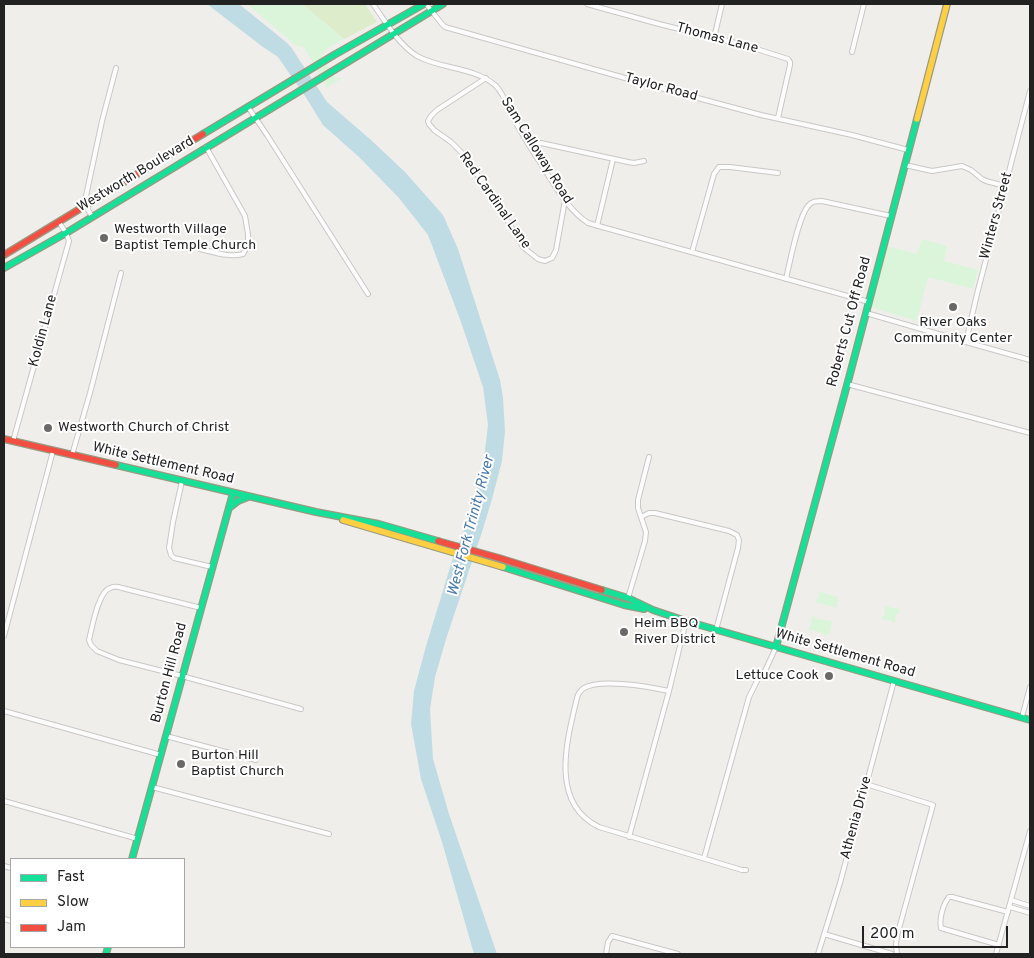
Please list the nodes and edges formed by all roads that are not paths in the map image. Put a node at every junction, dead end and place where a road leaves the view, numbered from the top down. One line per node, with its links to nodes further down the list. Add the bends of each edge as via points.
1 (373, 4): 9 (street)
2 (425, 4): 8 (street, Taylor Road); 9 (main road, Westworth Boulevard)
3 (443, 4): 8 (main road, Westworth Boulevard)
4 (587, 4): 11 (street, Thomas Lane)
5 (722, 4): 11 (street)
6 (864, 4): 12 (street)
7 (947, 4): 21 (main road, Roberts Cut Off Road)
8 (431, 11): 10 (main road, Westworth Boulevard); 18 (street, Taylor Road, via 445,26)
9 (388, 26): 10 (street); 16 (main road, Westworth Boulevard)
10 (394, 34): 14 (street, via 422,58); 17 (main road, Westworth Boulevard)
11 (714, 38): 18 (street, Thomas Lane, via 789,60)
12 (852, 52)
13 (116, 68): 28 (street)
14 (486, 78): 19 (street, Sam Calloway Road, via 496,86); 27 (street, Red Cardinal Lane, via 437,110 429,124 463,154 523,247 538,259 552,258 556,250)
15 (1030, 91): 26 (street, Winters Street)
16 (248, 107): 17 (street); 28 (main road, Westworth Boulevard)
17 (254, 118): 20 (main road, Westworth Boulevard); 40 (street)
18 (778, 118): 21 (street, Taylor Road)
19 (528, 143): 22 (street); 27 (street, Sam Calloway Road)
20 (206, 148): 30 (main road, Westworth Boulevard); 34 (street, via 245,216 248,245 243,254 237,256)
21 (908, 150): 24 (main road, Roberts Cut Off Road)
22 (613, 159): 23 (street, via 634,163); 32 (street)
23 (644, 161)
24 (904, 165): 26 (street, via 932,171 962,166 986,181); 29 (main road, Roberts Cut Off Road)
25 (778, 173): 35 (street, via 719,167 714,174)
26 (1005, 186): 43 (street, Winters Street)
27 (565, 200): 32 (street, Sam Calloway Road, via 578,216)
28 (86, 206): 30 (street); 31 (main road, Westworth Boulevard)
29 (891, 216): 39 (street, via 814,201 803,213); 41 (main road, Roberts Cut Off Road)
30 (92, 217): 33 (main road, Westworth Boulevard)
31 (60, 222): 33 (street); 36 (main road, Westworth Boulevard)
32 (597, 226): 35 (street, Sam Calloway Road)
33 (66, 233): 37 (main road, Westworth Boulevard); 48 (street, Koldin Lane, via 69,241)
34 (200, 249)
35 (692, 252): 39 (street, Sam Calloway Road)
36 (4, 255)
37 (4, 268)
38 (121, 273): 50 (street)
39 (786, 279): 41 (street, Sam Calloway Road)
40 (368, 294)
41 (869, 302): 42 (main road, Roberts Cut Off Road)
42 (866, 312): 43 (street); 45 (main road, Roberts Cut Off Road)
43 (966, 342): 44 (street)
44 (1030, 360)
45 (847, 384): 46 (street); 66 (main road, Roberts Cut Off Road)
46 (1030, 433)
47 (4, 439): 48 (main road, White Settlement Road)
48 (13, 441): 49 (main road, White Settlement Road)
49 (53, 451): 50 (main road, White Settlement Road); 65 (street)
50 (72, 455): 52 (main road, White Settlement Road)
51 (649, 457): 57 (street, via 638,500)
52 (182, 481): 53 (main road, White Settlement Road); 58 (street, via 169,548 171,555)
53 (233, 493): 54 (main road, White Settlement Road); 55 (main road, Burton Hill Road)
54 (249, 496): 55 (main road); 56 (main road, White Settlement Road)
55 (228, 508): 58 (main road, Burton Hill Road)
56 (316, 512): 59 (main road, White Settlement Road); 59 (main road, White Settlement Road, via 439,540)
57 (641, 517): 60 (street, via 645,541); 64 (street, via 654,513 737,535 738,548)
58 (212, 567): 61 (main road, Burton Hill Road)
59 (610, 597): 60 (main road, White Settlement Road); 62 (main road, White Settlement Road, via 624,604)
60 (628, 598): 62 (main road, White Settlement Road)
61 (201, 608): 67 (main road, Burton Hill Road); 67 (street, via 111,587 100,599 89,640 97,651)
62 (653, 610): 63 (main road, White Settlement Road)
63 (686, 621): 64 (main road, White Settlement Road); 70 (street)
64 (716, 630): 66 (main road, White Settlement Road)
65 (4, 636)
66 (776, 647): 68 (main road, White Settlement Road); 86 (street, via 749,697)
67 (182, 676): 71 (street); 75 (main road, Burton Hill Road)
68 (894, 681): 73 (main road, White Settlement Road); 78 (street, Athenia Drive)
69 (1030, 687): 73 (street)
70 (669, 691): 83 (street); 83 (street, via 626,684 595,685 584,688 576,698 565,758 568,789 576,809 591,823)
71 (302, 709)
72 (4, 711): 76 (street)
73 (1022, 717): 74 (main road, White Settlement Road)
74 (1030, 720)
75 (166, 736): 76 (main road, Burton Hill Road); 77 (street)
76 (161, 755): 79 (main road, Burton Hill Road)
77 (256, 760)
78 (866, 784): 92 (street, Athenia Drive); 98 (street, via 933,805 897,936)
79 (152, 787): 82 (street); 84 (main road, Burton Hill Road)
80 (4, 801): 84 (street)
81 (1030, 831): 88 (street)
82 (329, 834)
83 (629, 837): 86 (street)
84 (138, 839): 85 (main road, Burton Hill Road)
85 (132, 858)
86 (704, 858): 87 (street)
87 (746, 870)
88 (1012, 900): 89 (street); 90 (street)
89 (1030, 906)
90 (1009, 909): 91 (street); 93 (street); 93 (street, via 952,897 945,902 941,928)
91 (1030, 913)
92 (824, 934): 96 (street, Athenia Drive); 97 (street)
93 (999, 945): 99 (street)
94 (606, 954): 95 (street, via 612,936)
95 (678, 954)
96 (818, 954)
97 (892, 954)
98 (897, 954)
99 (996, 954)

